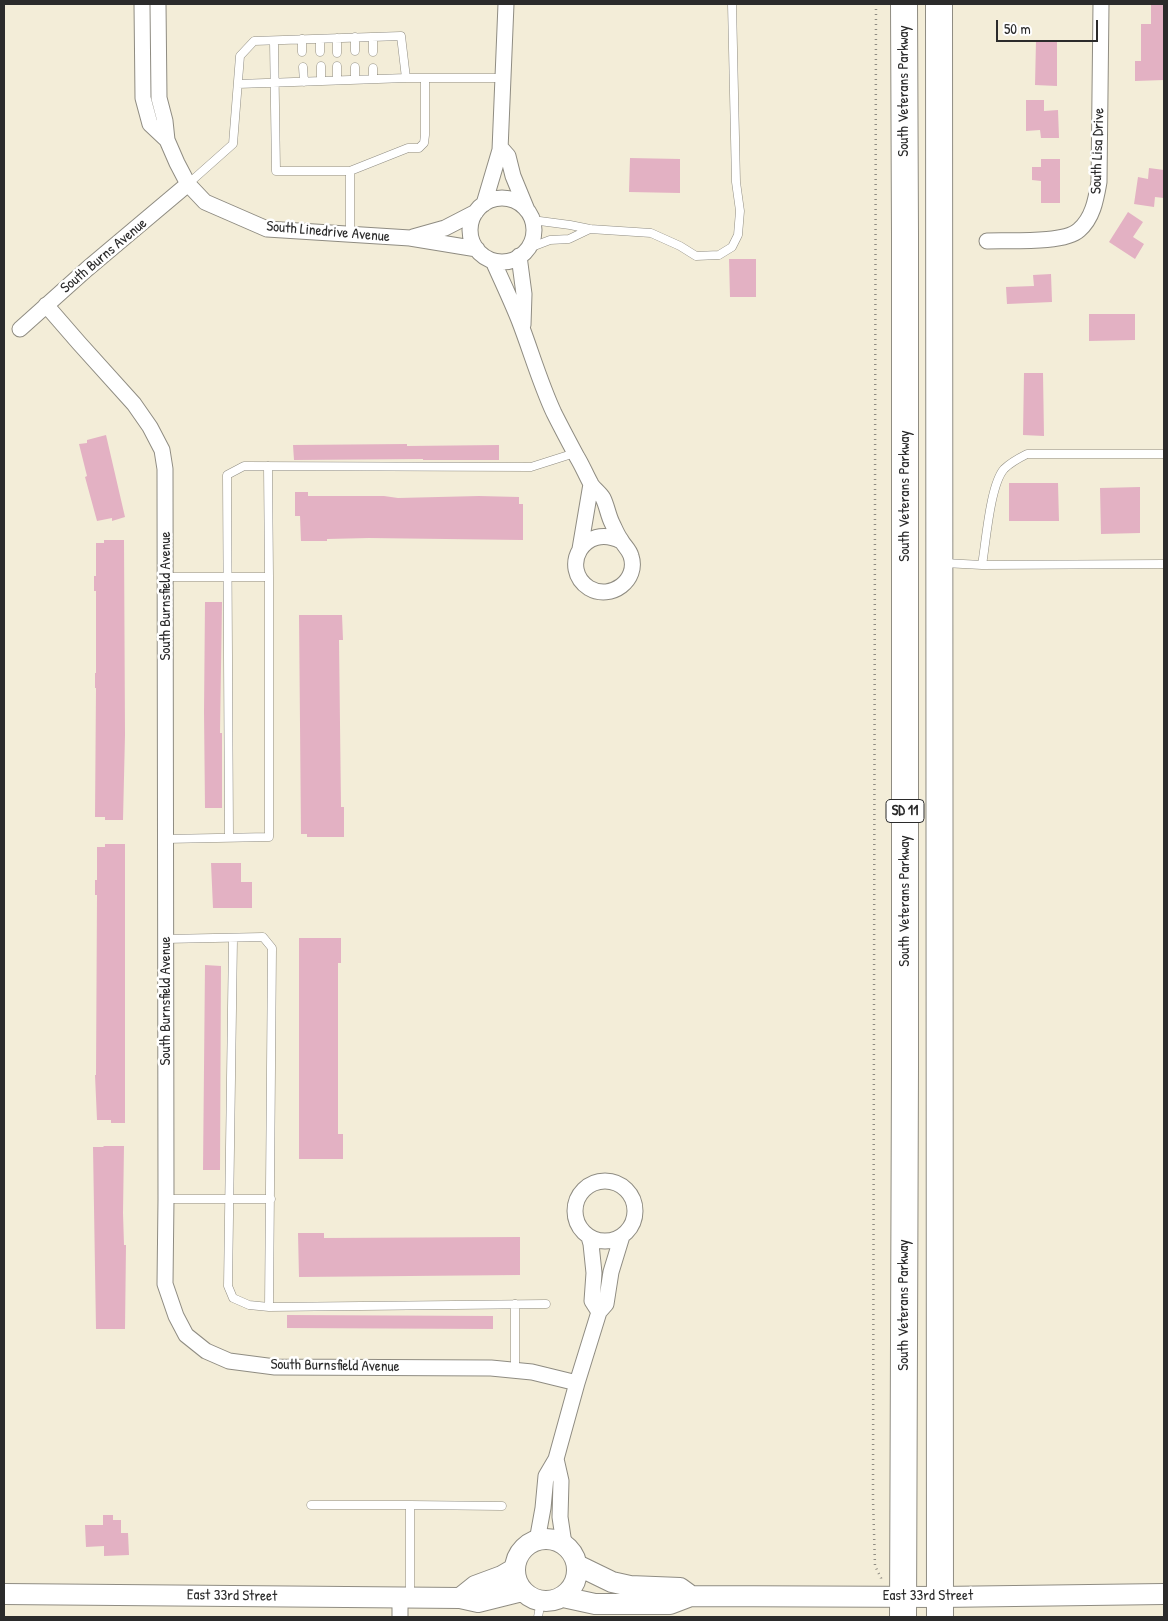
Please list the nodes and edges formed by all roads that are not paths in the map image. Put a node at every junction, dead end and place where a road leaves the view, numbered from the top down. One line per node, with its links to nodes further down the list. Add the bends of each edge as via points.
1 (142, 4): 34 (street, South Linedrive Avenue, via 145,112 150,124)
2 (158, 4): 34 (street, South Linedrive Avenue, via 159,98)
3 (506, 4): 26 (street)
4 (732, 4): 40 (lane, via 736,182 740,211 738,235 732,247 719,255 696,256 651,233)
5 (904, 4): 91 (highway, South Veterans Parkway / SD 11, via 906,1066)
6 (940, 4): 56 (highway, SD 11)
7 (1101, 4): 43 (street, South Lisa Drive, via 1099,182 1095,206 1078,232 1068,236)
8 (373, 36): 10 (lane); 17 (lane); 24 (lane, via 401,36)
9 (337, 38): 10 (lane); 11 (lane); 18 (lane)
10 (355, 38): 14 (lane)
11 (320, 39): 12 (lane); 16 (lane)
12 (302, 40): 13 (lane); 15 (lane)
13 (274, 41): 32 (lane); 33 (lane, via 254,41 240,56)
14 (355, 51)
15 (302, 52)
16 (320, 52)
17 (373, 52)
18 (337, 53)
19 (321, 66): 30 (lane)
20 (337, 66): 28 (lane)
21 (303, 67): 31 (lane)
22 (355, 67): 29 (lane)
23 (373, 68): 27 (lane)
24 (406, 78): 25 (lane); 27 (lane)
25 (426, 78): 26 (lane); 36 (lane, via 424,143 418,148 408,148)
26 (504, 78): 35 (street)
27 (373, 79): 29 (lane)
28 (338, 80): 29 (lane); 30 (lane)
29 (355, 80)
30 (321, 81): 31 (lane)
31 (304, 82): 32 (lane)
32 (274, 83): 33 (lane); 36 (lane, via 276,171)
33 (238, 84): 37 (lane, via 233,144)
34 (167, 140): 37 (street, South Linedrive Avenue)
35 (501, 148): 38 (street); 39 (street, via 508,156)
36 (350, 171): 41 (lane)
37 (188, 184): 41 (street, South Linedrive Avenue, via 205,202 267,229); 47 (street, South Burns Avenue)
38 (480, 208): 39 (street, via 494,199 505,198 524,207); 42 (street, South Linedrive Avenue, via 445,228); 44 (street, via 470,231)
39 (531, 217): 40 (lane); 45 (street, via 533,238)
40 (590, 229): 45 (lane, via 569,239 550,240)
41 (350, 234): 42 (street, South Linedrive Avenue)
42 (410, 238): 44 (street, South Linedrive Avenue)
43 (987, 241)
44 (477, 250): 46 (street)
45 (524, 252): 46 (street, via 513,260); 49 (street)
46 (493, 261): 49 (street)
47 (46, 305): 48 (street, South Burns Avenue); 60 (street, South Burnsfield Avenue, via 134,404 162,450 166,496)
48 (20, 329)
49 (523, 331): 50 (street, via 554,411)
50 (575, 453): 52 (lane, via 531,467); 53 (street)
51 (1164, 454): 58 (lane, via 1028,454 1013,461 1003,470 995,488)
52 (268, 466): 59 (lane, via 244,466 227,475); 61 (lane)
53 (591, 484): 54 (street, via 603,498); 55 (street)
54 (621, 541): 55 (street, via 613,537 595,537); 55 (street, via 632,556 633,566 626,583 609,592 591,589 578,576 576,557)
55 (580, 549)
56 (940, 563): 58 (lane); 93 (highway, SD 11)
57 (1164, 564): 58 (lane)
58 (982, 565)
59 (229, 576): 60 (lane); 61 (lane); 62 (lane)
60 (165, 577): 63 (street, South Burnsfield Avenue)
61 (269, 578): 62 (lane, via 269,837)
62 (229, 838): 63 (lane)
63 (165, 839): 65 (street, South Burnsfield Avenue)
64 (233, 938): 65 (lane); 67 (lane); 68 (lane, via 264,937 272,948)
65 (165, 939): 66 (street, South Burnsfield Avenue)
66 (166, 1199): 67 (lane); 75 (street, South Burnsfield Avenue, via 165,1284 186,1335 206,1351 229,1361 275,1367)
67 (228, 1200): 68 (lane); 73 (lane, via 228,1286 233,1298 249,1305)
68 (270, 1200): 73 (lane)
69 (622, 1236): 70 (street, via 604,1241); 70 (street, via 634,1220 634,1201 623,1185 604,1180 585,1188 575,1205 578,1226); 74 (street, via 606,1304)
70 (589, 1238): 74 (street, via 594,1273 592,1301)
71 (515, 1304): 72 (lane); 73 (lane); 75 (lane)
72 (546, 1304)
73 (269, 1307)
74 (599, 1312): 76 (street)
75 (515, 1370): 76 (street, South Burnsfield Avenue)
76 (577, 1383): 77 (street)
77 (556, 1459): 81 (street, via 546,1476); 82 (street, via 561,1480 560,1517)
78 (311, 1505): 79 (lane)
79 (410, 1506): 80 (lane); 92 (lane)
80 (502, 1506)
81 (537, 1541): 82 (street, via 552,1540); 84 (street, via 522,1549)
82 (564, 1544): 83 (street)
83 (577, 1565): 88 (street, East 33rd Street, via 612,1582 680,1588); 89 (street, via 576,1580)
84 (514, 1569): 85 (street); 90 (street, via 475,1586)
85 (522, 1591): 90 (street, East 33rd Street, via 478,1602); 94 (street, East 33rd Street)
86 (4, 1594): 92 (street, East 33rd Street)
87 (1164, 1594): 93 (street, East 33rd Street)
88 (691, 1596): 89 (street, East 33rd Street, via 670,1604 595,1604); 91 (street, East 33rd Street)
89 (563, 1597): 94 (street, East 33rd Street)
90 (460, 1598): 92 (street, East 33rd Street)
91 (895, 1603): 93 (street, East 33rd Street)
92 (404, 1604)
93 (940, 1607)
94 (540, 1609)

